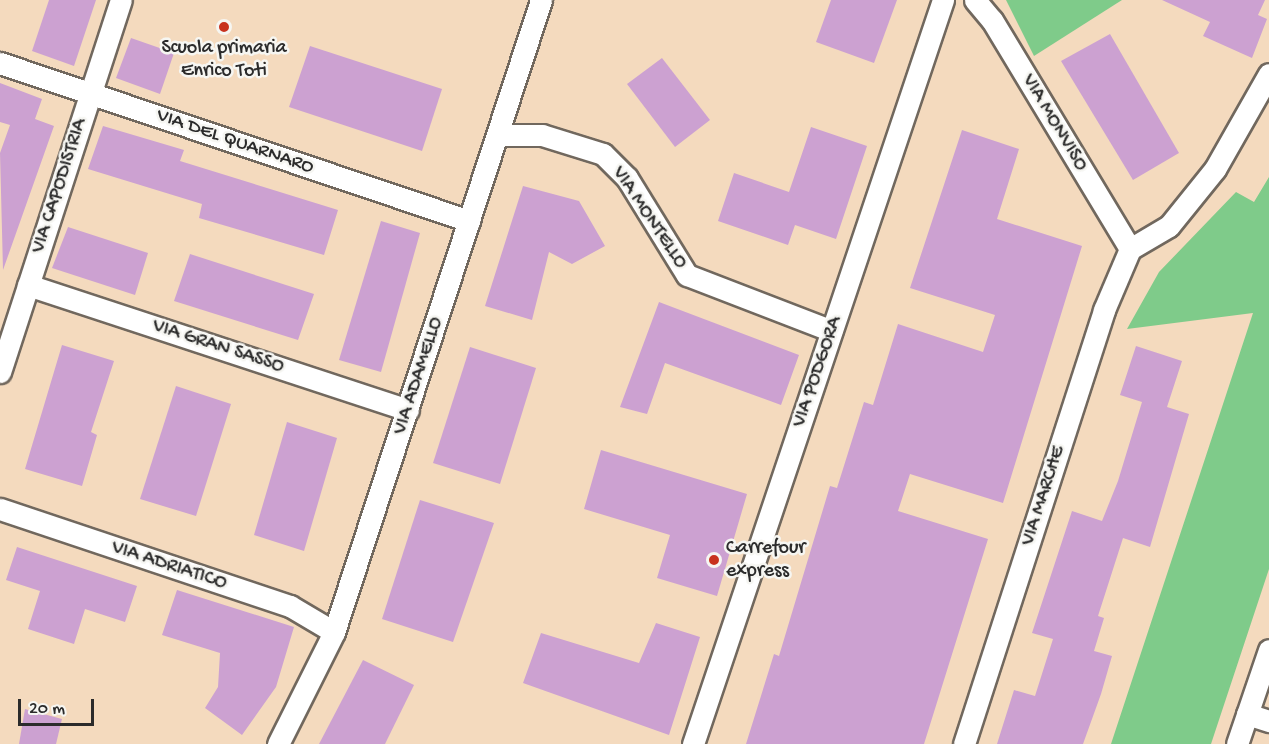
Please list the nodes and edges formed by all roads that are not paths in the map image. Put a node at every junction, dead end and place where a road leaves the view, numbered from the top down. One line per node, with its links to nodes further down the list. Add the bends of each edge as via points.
1 (121, 0): 7 (street, VIA CAPODISTRIA)
2 (541, 0): 8 (street, VIA ADAMELLO)
3 (944, 0): 12 (street, VIA PODGORA)
4 (975, 0): 10 (street, VIA MONVISO, via 992,21)
5 (0, 63): 7 (street, VIA DEL QUARNARO)
6 (1269, 74): 10 (street, via 1215,169 1170,226)
7 (91, 93): 9 (street, VIA DEL QUARNARO); 11 (street, VIA CAPODISTRIA)
8 (497, 135): 9 (street, VIA ADAMELLO); 12 (street, VIA MONTELLO, via 542,135 603,154 627,178 687,275)
9 (469, 221): 14 (street, VIA ADAMELLO)
10 (1130, 249): 22 (street, VIA MARCHE, via 1104,310)
11 (28, 285): 13 (street, VIA CAPODISTRIA); 14 (street, VIA GRAN SASSO)
12 (832, 332): 21 (street, VIA PODGORA)
13 (0, 372)
14 (408, 410): 16 (street, VIA ADAMELLO)
15 (0, 509): 16 (street, VIA ADRIATICO, via 290,606)
16 (334, 632): 20 (street, VIA ADAMELLO)
17 (1269, 650): 18 (street)
18 (1247, 714): 19 (street); 23 (street)
19 (1269, 722)
20 (278, 744)
21 (693, 744)
22 (964, 744)
23 (1237, 744)

